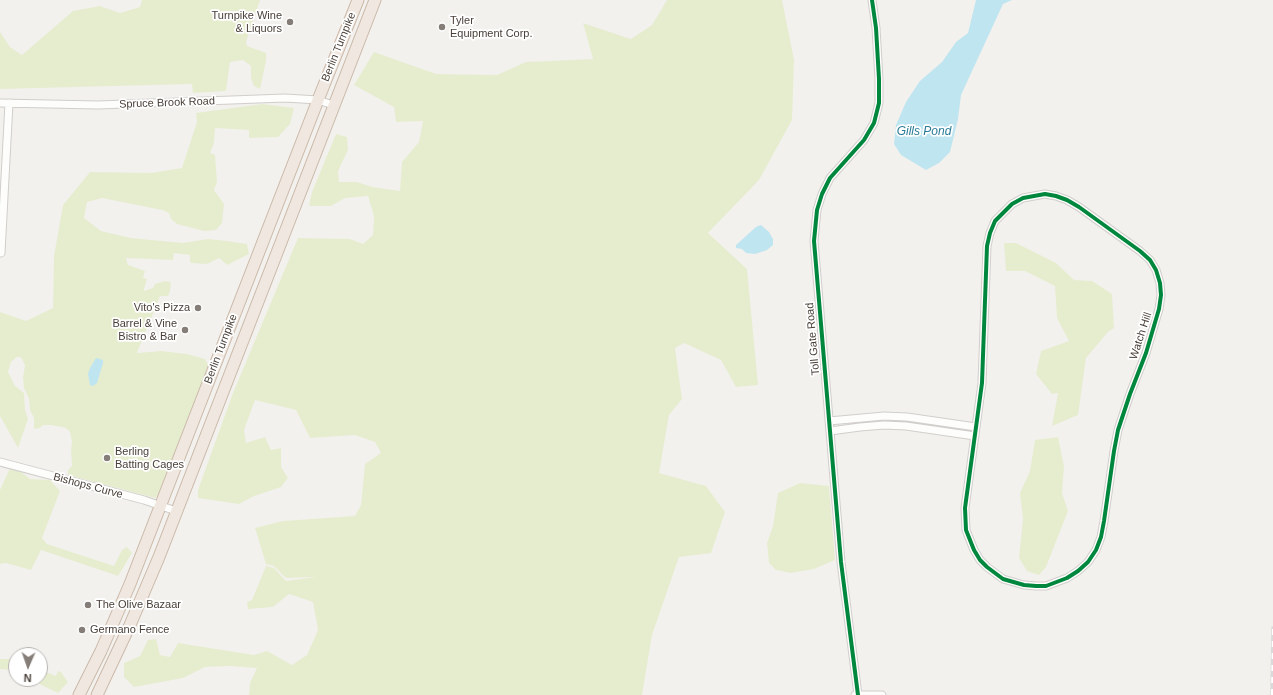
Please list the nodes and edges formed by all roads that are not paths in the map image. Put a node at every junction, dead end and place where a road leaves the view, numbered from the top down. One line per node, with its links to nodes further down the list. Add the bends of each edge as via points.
1 (358, 0): 4 (highway, Berlin Turnpike)
2 (375, 0): 7 (highway, Berlin Turnpike)
3 (872, 0): 11 (street, Toll Gate Road, via 876,28 879,104 874,123 864,140 830,178 822,194 814,225 815,264)
4 (318, 100): 6 (street, Spruce Brook Road, via 269,98 98,105); 7 (street, Spruce Brook Road); 18 (highway, Berlin Turnpike)
5 (0, 103): 6 (street, Spruce Brook Road)
6 (9, 103): 8 (street)
7 (333, 105): 19 (highway, Berlin Turnpike)
8 (1, 253)
9 (860, 417): 10 (street, via 884,416); 11 (street); 12 (street)
10 (930, 420): 13 (street); 14 (street)
11 (830, 421): 15 (street, Toll Gate Road)
12 (860, 427): 14 (street, via 891,426); 15 (street)
13 (976, 427): 16 (street, Watch Hill); 16 (street, Watch Hill, via 982,384 987,246 990,232 1004,211 1023,198 1045,194 1067,200 1150,260 1156,270 1161,294 1160,309 1150,341 1118,430 1101,537 1088,562 1078,571 1046,586 1024,585 1004,579 980,560 970,540 965,518 966,492)
14 (929, 430): 16 (street)
15 (830, 431): 23 (street, Toll Gate Road, via 844,587)
16 (975, 436)
17 (0, 462): 18 (street, Bishops Curve)
18 (161, 505): 19 (street, Bishops Curve); 20 (highway, Berlin Turnpike, via 119,611)
19 (176, 511): 21 (highway, Berlin Turnpike, via 142,598)
20 (78, 695)
21 (97, 695)
22 (855, 695): 23 (street)
23 (858, 695): 24 (street)
24 (882, 695)

